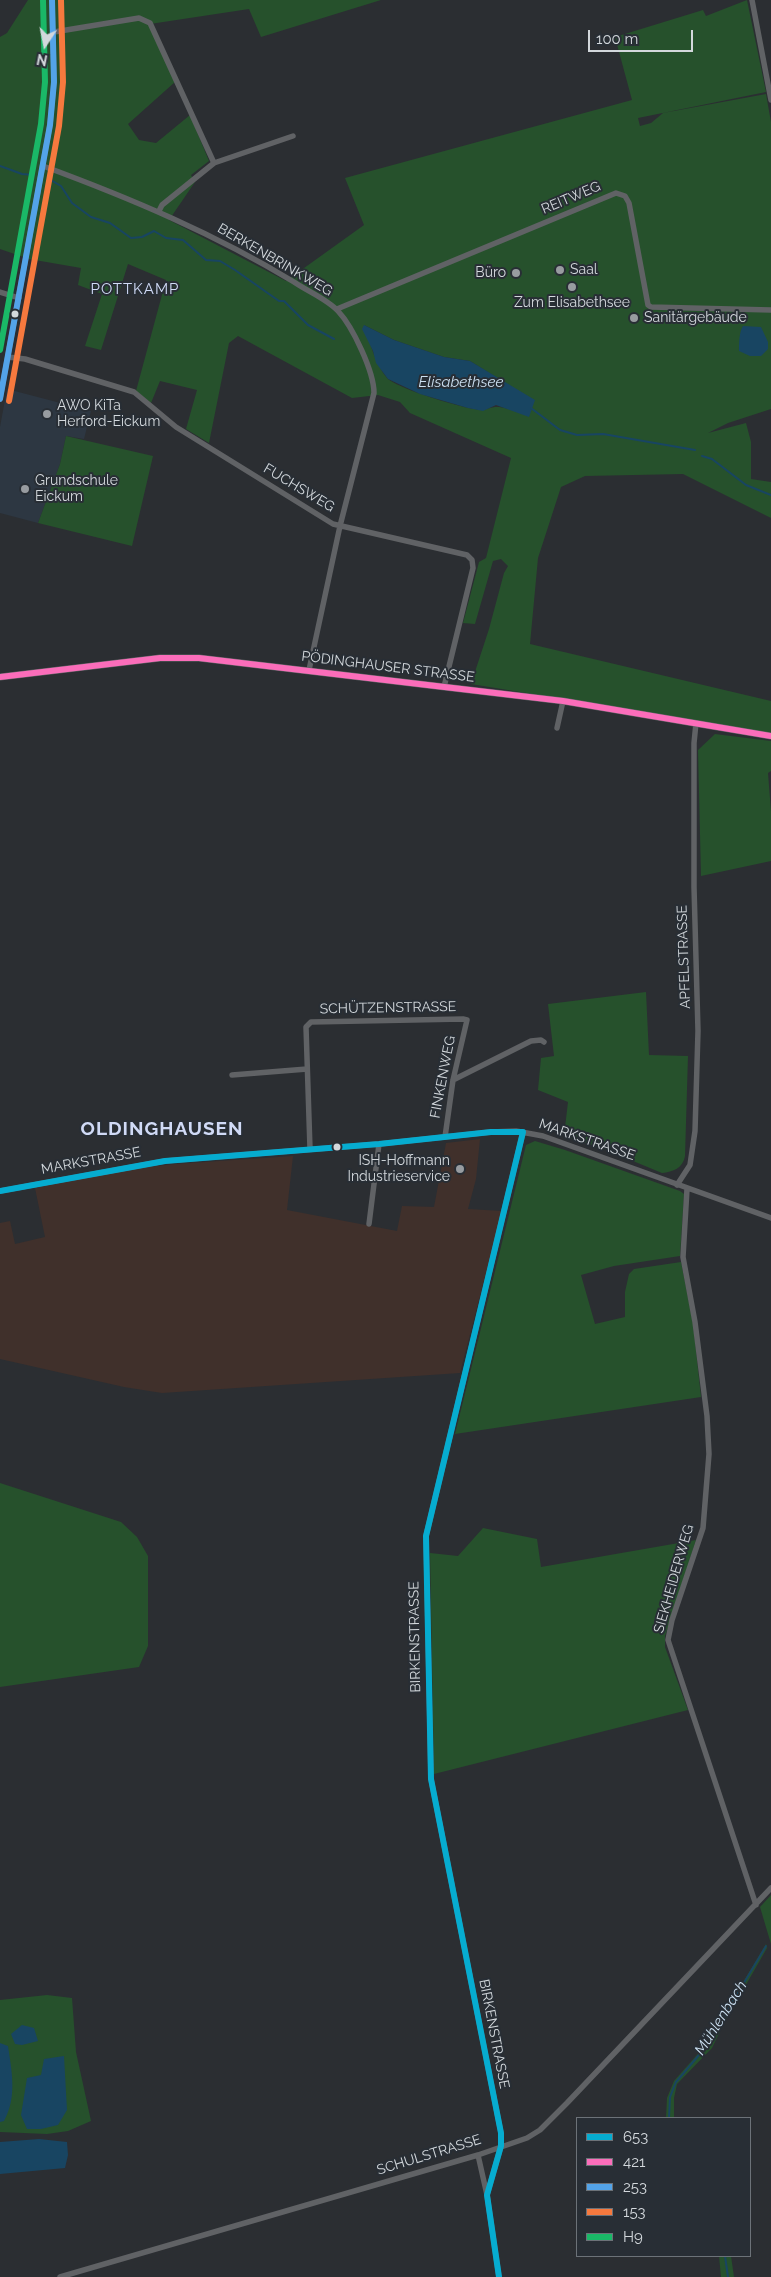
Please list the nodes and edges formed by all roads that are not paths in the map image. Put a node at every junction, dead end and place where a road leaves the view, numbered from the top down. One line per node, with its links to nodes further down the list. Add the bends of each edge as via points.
1 (52, 0): 3 (street)
2 (752, 0): 4 (street)
3 (54, 32): 6 (street, via 139,18 150,23); 7 (street, via 53,99)
4 (771, 100)
5 (293, 136): 6 (street)
6 (214, 163): 8 (street, via 162,205)
7 (43, 166): 8 (street, BERKENBRINKWEG); 10 (street)
8 (159, 211): 11 (street, BERKENBRINKWEG, via 254,260)
9 (0, 292): 10 (street)
10 (19, 298): 13 (street)
11 (337, 309): 12 (street, REITWEG, via 616,193 625,196 629,203 648,305); 15 (street, BERKENBRINKWEG, via 360,349 374,387)
12 (771, 310)
13 (8, 357): 14 (street); 15 (street, FUCHSWEG, via 25,359 134,392 183,431)
14 (0, 399)
15 (340, 526): 16 (street, BERKENBRINKWEG); 18 (street, FUCHSWEG, via 453,551 472,560 473,568)
16 (309, 670): 17 (street, PÖDINGHAUSER STRASSE, via 172,658); 18 (street, PÖDINGHAUSER STRASSE)
17 (0, 677)
18 (444, 687): 19 (street, PÖDINGHAUSER STRASSE)
19 (563, 701): 20 (street, PÖDINGHAUSER STRASSE); 21 (street)
20 (696, 723): 22 (street, PÖDINGHAUSER STRASSE); 32 (street, APFELSTRASSE, via 694,896 698,1030 695,1131 690,1165)
21 (557, 728)
22 (771, 736)
23 (467, 1023): 25 (street, SCHÜTZENSTRASSE, via 463,1019 312,1022 306,1024); 27 (street, FINKENWEG)
24 (544, 1042): 27 (street, via 531,1041)
25 (307, 1069): 26 (street); 31 (street)
26 (232, 1076)
27 (453, 1080): 29 (street, FINKENWEG)
28 (523, 1132): 29 (street, MARKSTRASSE); 32 (street, MARKSTRASSE, via 543,1136); 39 (street, BIRKENSTRASSE, via 426,1536 431,1779)
29 (445, 1137): 30 (street, MARKSTRASSE)
30 (379, 1144): 31 (street, MARKSTRASSE); 36 (street)
31 (310, 1149): 34 (street, MARKSTRASSE, via 153,1162)
32 (677, 1185): 33 (street, MARKSTRASSE)
33 (686, 1189): 35 (street, MARKSTRASSE); 38 (street, SIEKHEIDERWEG, via 683,1257 696,1322 709,1454 703,1528 668,1640)
34 (0, 1191)
35 (771, 1218)
36 (369, 1224)
37 (771, 1888): 38 (street, SCHULSTRASSE)
38 (756, 1905): 39 (street, SCHULSTRASSE, via 540,2130 528,2138)
39 (501, 2146): 40 (street, SCHULSTRASSE); 41 (street)
40 (478, 2155): 41 (street); 42 (street, SCHULSTRASSE)
41 (487, 2195): 43 (street)
42 (60, 2277)
43 (499, 2277)

